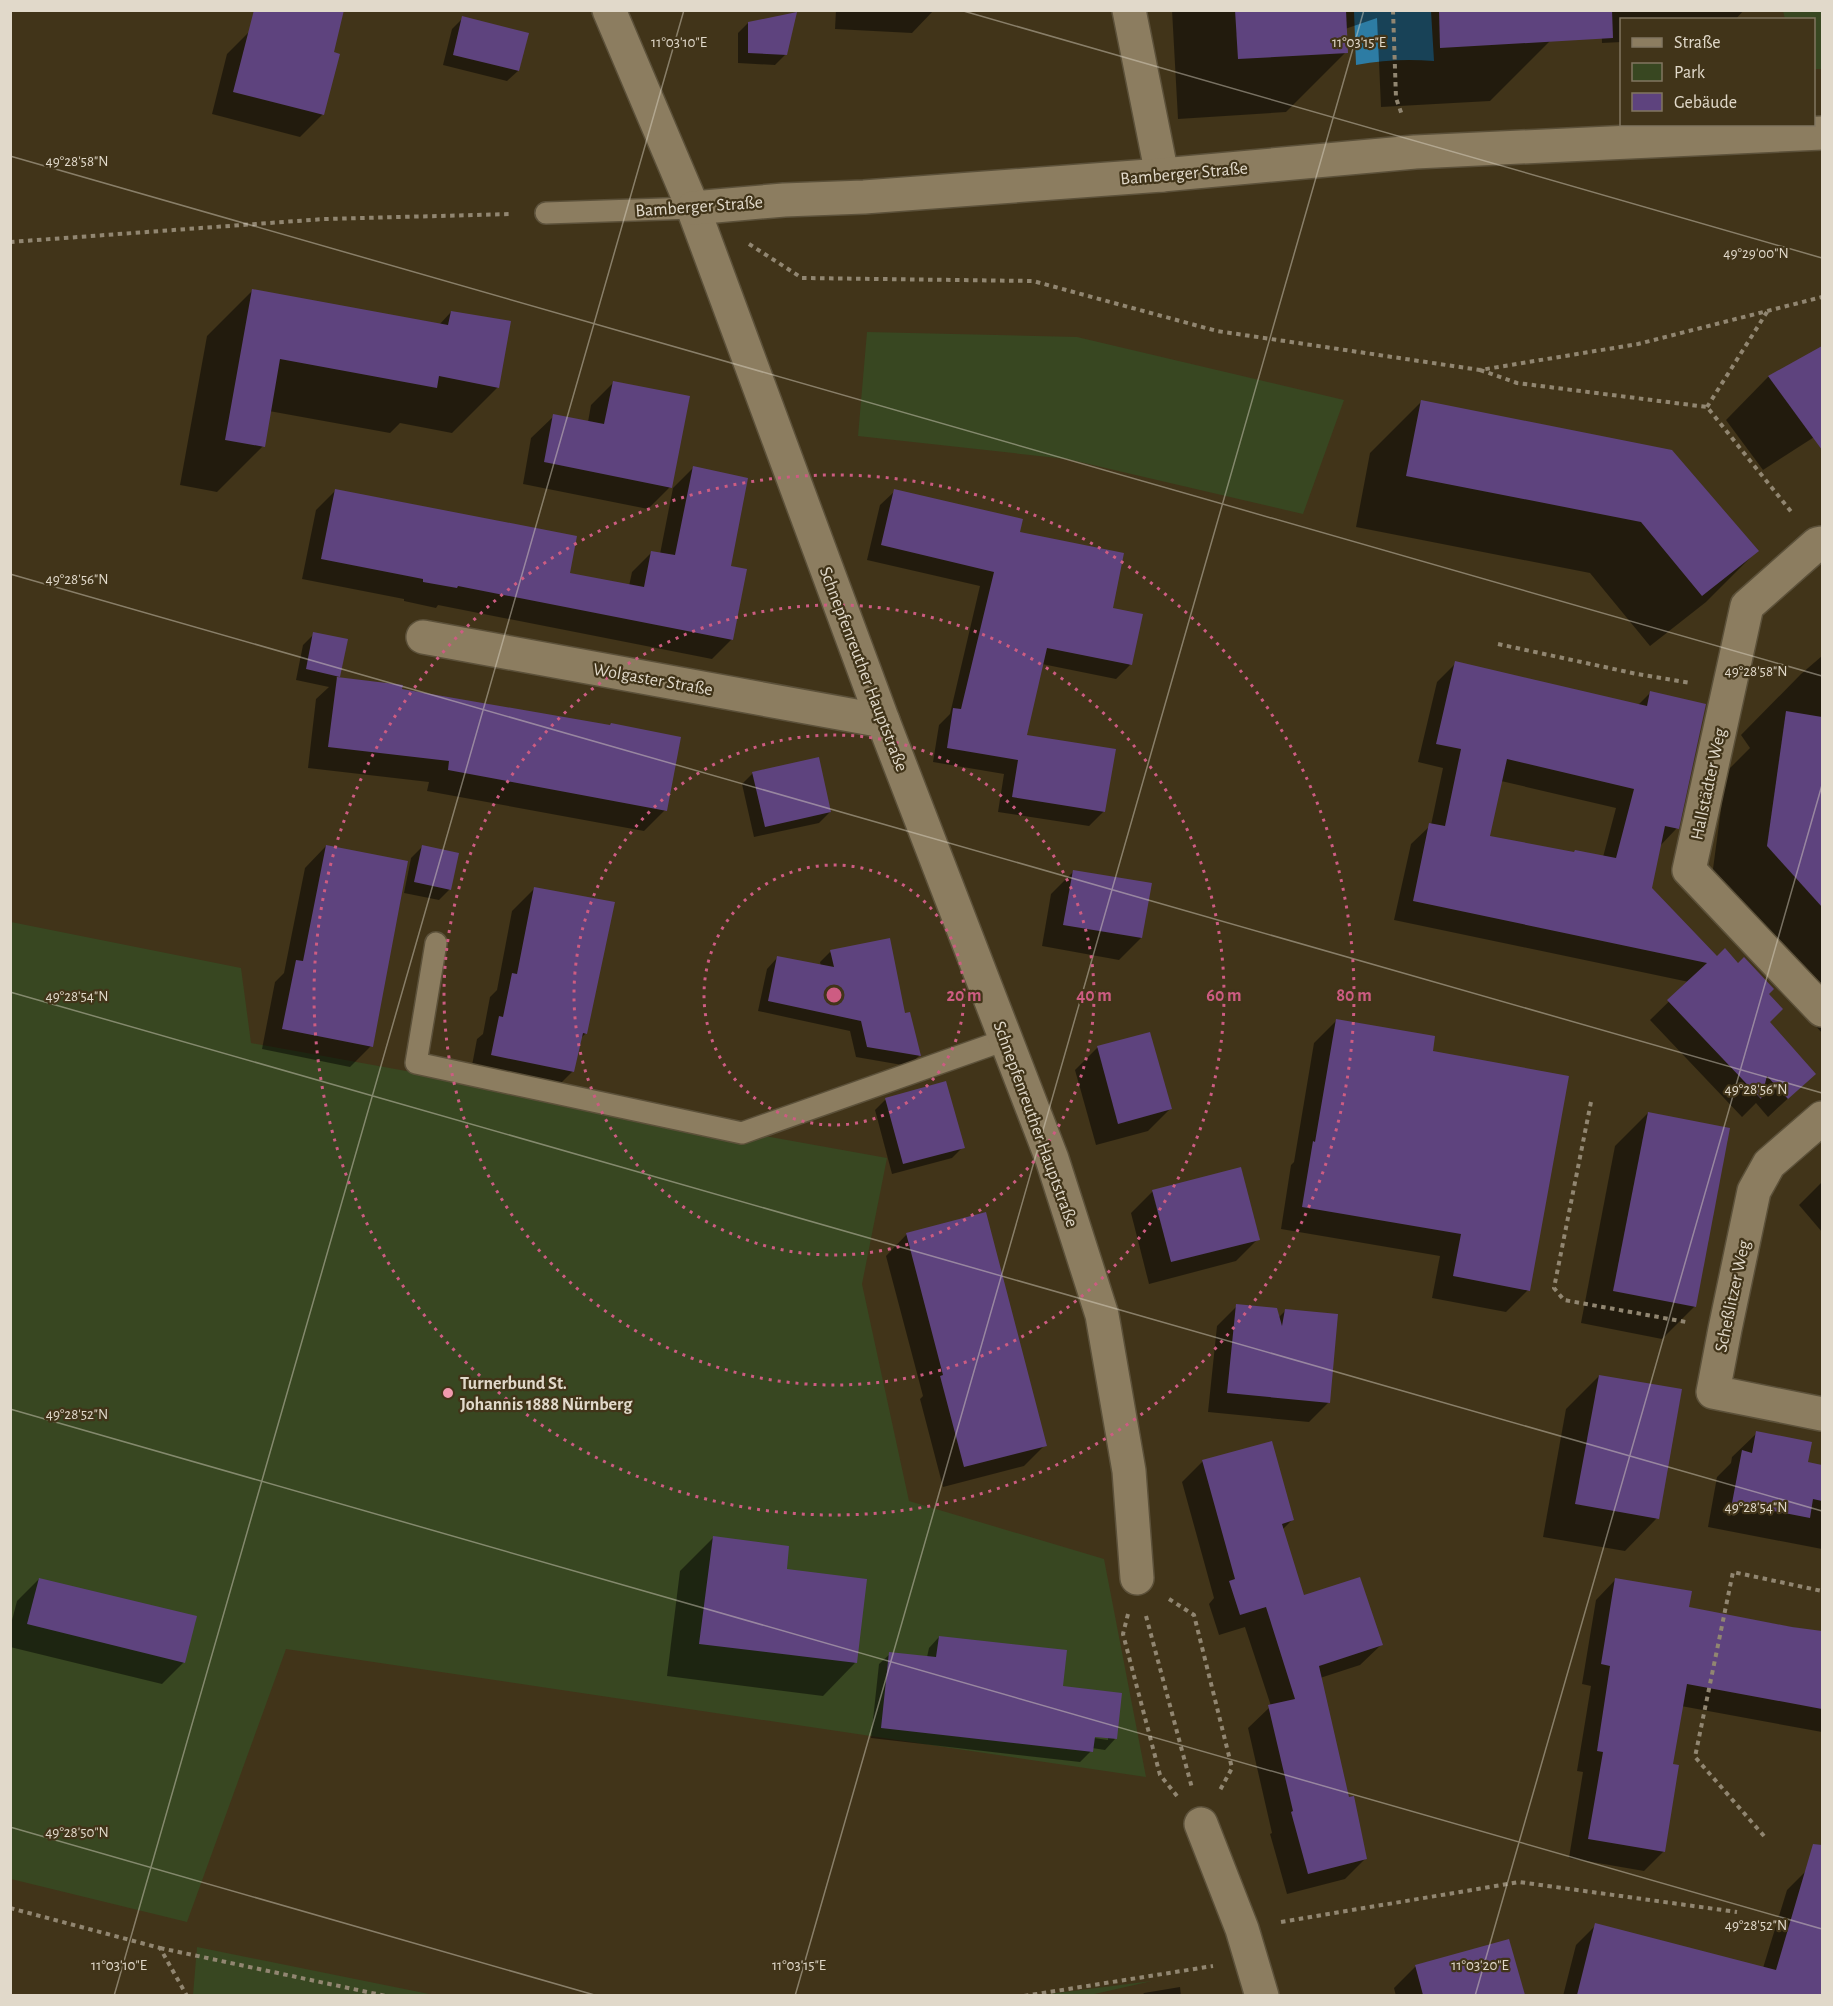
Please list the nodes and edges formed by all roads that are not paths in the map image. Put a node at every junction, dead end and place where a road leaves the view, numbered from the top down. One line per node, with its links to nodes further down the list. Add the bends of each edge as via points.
1 (609, 10): 5 (street, Schnepfenreuther Hauptstraße)
2 (1129, 10): 4 (street)
3 (1822, 133): 4 (street, Bamberger Straße, via 1415,152)
4 (1162, 175): 5 (street, Bamberger Straße)
5 (693, 208): 6 (lane, Bamberger Straße); 9 (street, Schnepfenreuther Hauptstraße)
6 (546, 213)
7 (1820, 543): 11 (street, Hallstädter Weg, via 1747,606 1689,870)
8 (423, 637): 9 (street, Wolgaster Straße)
9 (883, 721): 12 (street, Schnepfenreuther Hauptstraße)
10 (436, 943): 12 (lane, via 416,1062 742,1133)
11 (1822, 1010)
12 (1005, 1040): 15 (street, Schnepfenreuther Hauptstraße, via 1052,1159 1102,1316 1129,1471)
13 (1822, 1118): 14 (street, Scheßlitzer Weg, via 1769,1164 1754,1191 1713,1392)
14 (1822, 1414)
15 (1137, 1578)
16 (1201, 1824): 17 (street, via 1247,1943)
17 (1262, 1995)

